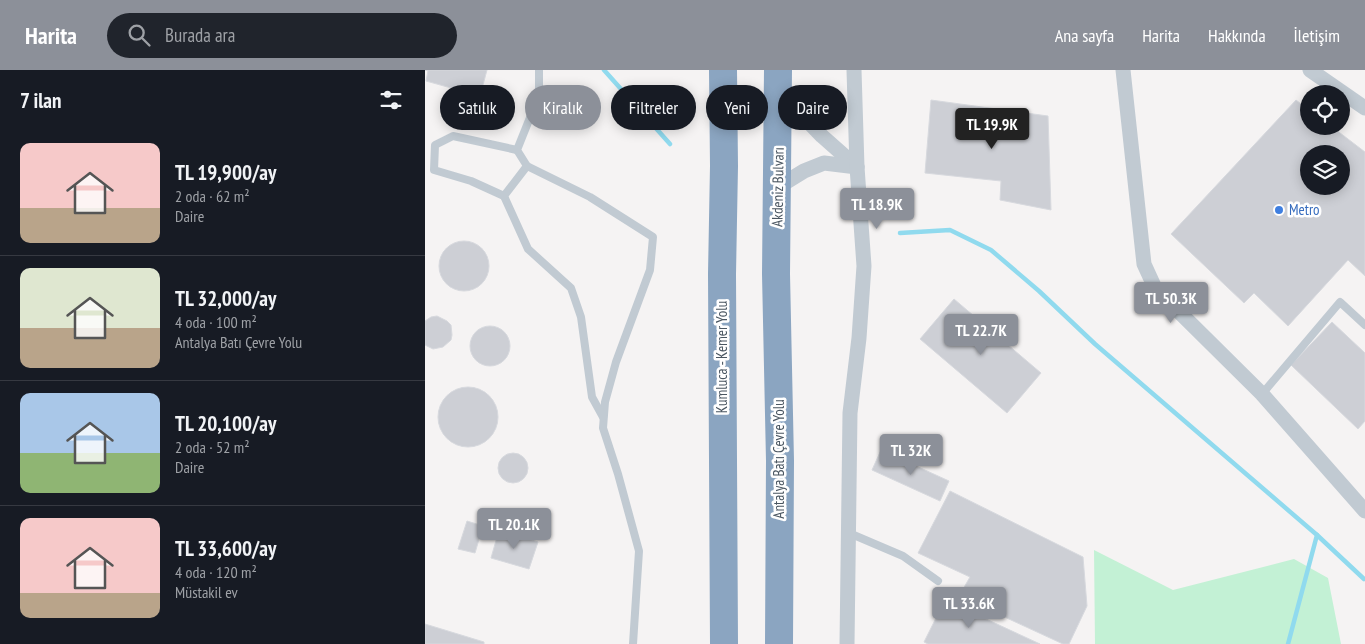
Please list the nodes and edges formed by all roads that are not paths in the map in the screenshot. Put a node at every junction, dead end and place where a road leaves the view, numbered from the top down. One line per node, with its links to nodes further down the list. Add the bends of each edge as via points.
1 (539, 70): 8 (lane, via 539,95)
2 (723, 70): 21 (highway, Kumluca - Kemer Yolu)
3 (854, 70): 10 (street)
4 (1123, 70): 15 (street, via 1144,264 1155,288)
5 (1311, 70): 7 (street)
6 (778, 75): 10 (street, via 794,107); 11 (highway, Akdeniz Bulvarı)
7 (1365, 108)
8 (517, 150): 9 (lane); 12 (lane, via 453,136 435,145 434,170 471,181)
9 (527, 166): 12 (lane); 16 (lane, via 590,197 653,237 650,270 617,362 605,402)
10 (857, 167): 11 (street, via 824,163); 18 (street, via 864,266 850,414)
11 (778, 187): 13 (highway, Akdeniz Bulvarı)
12 (504, 196): 16 (lane, via 529,249 571,288 581,317 592,397)
13 (776, 274): 22 (highway, Antalya Batı Çevre Yolu, via 781,461)
14 (1365, 325): 15 (lane, via 1340,302)
15 (1262, 394): 17 (street)
16 (604, 418): 20 (lane, via 603,428 639,551)
17 (1365, 511)
18 (849, 534): 19 (lane, via 903,556); 23 (street)
19 (938, 581)
20 (633, 644)
21 (724, 644)
22 (779, 644)
23 (847, 644)

